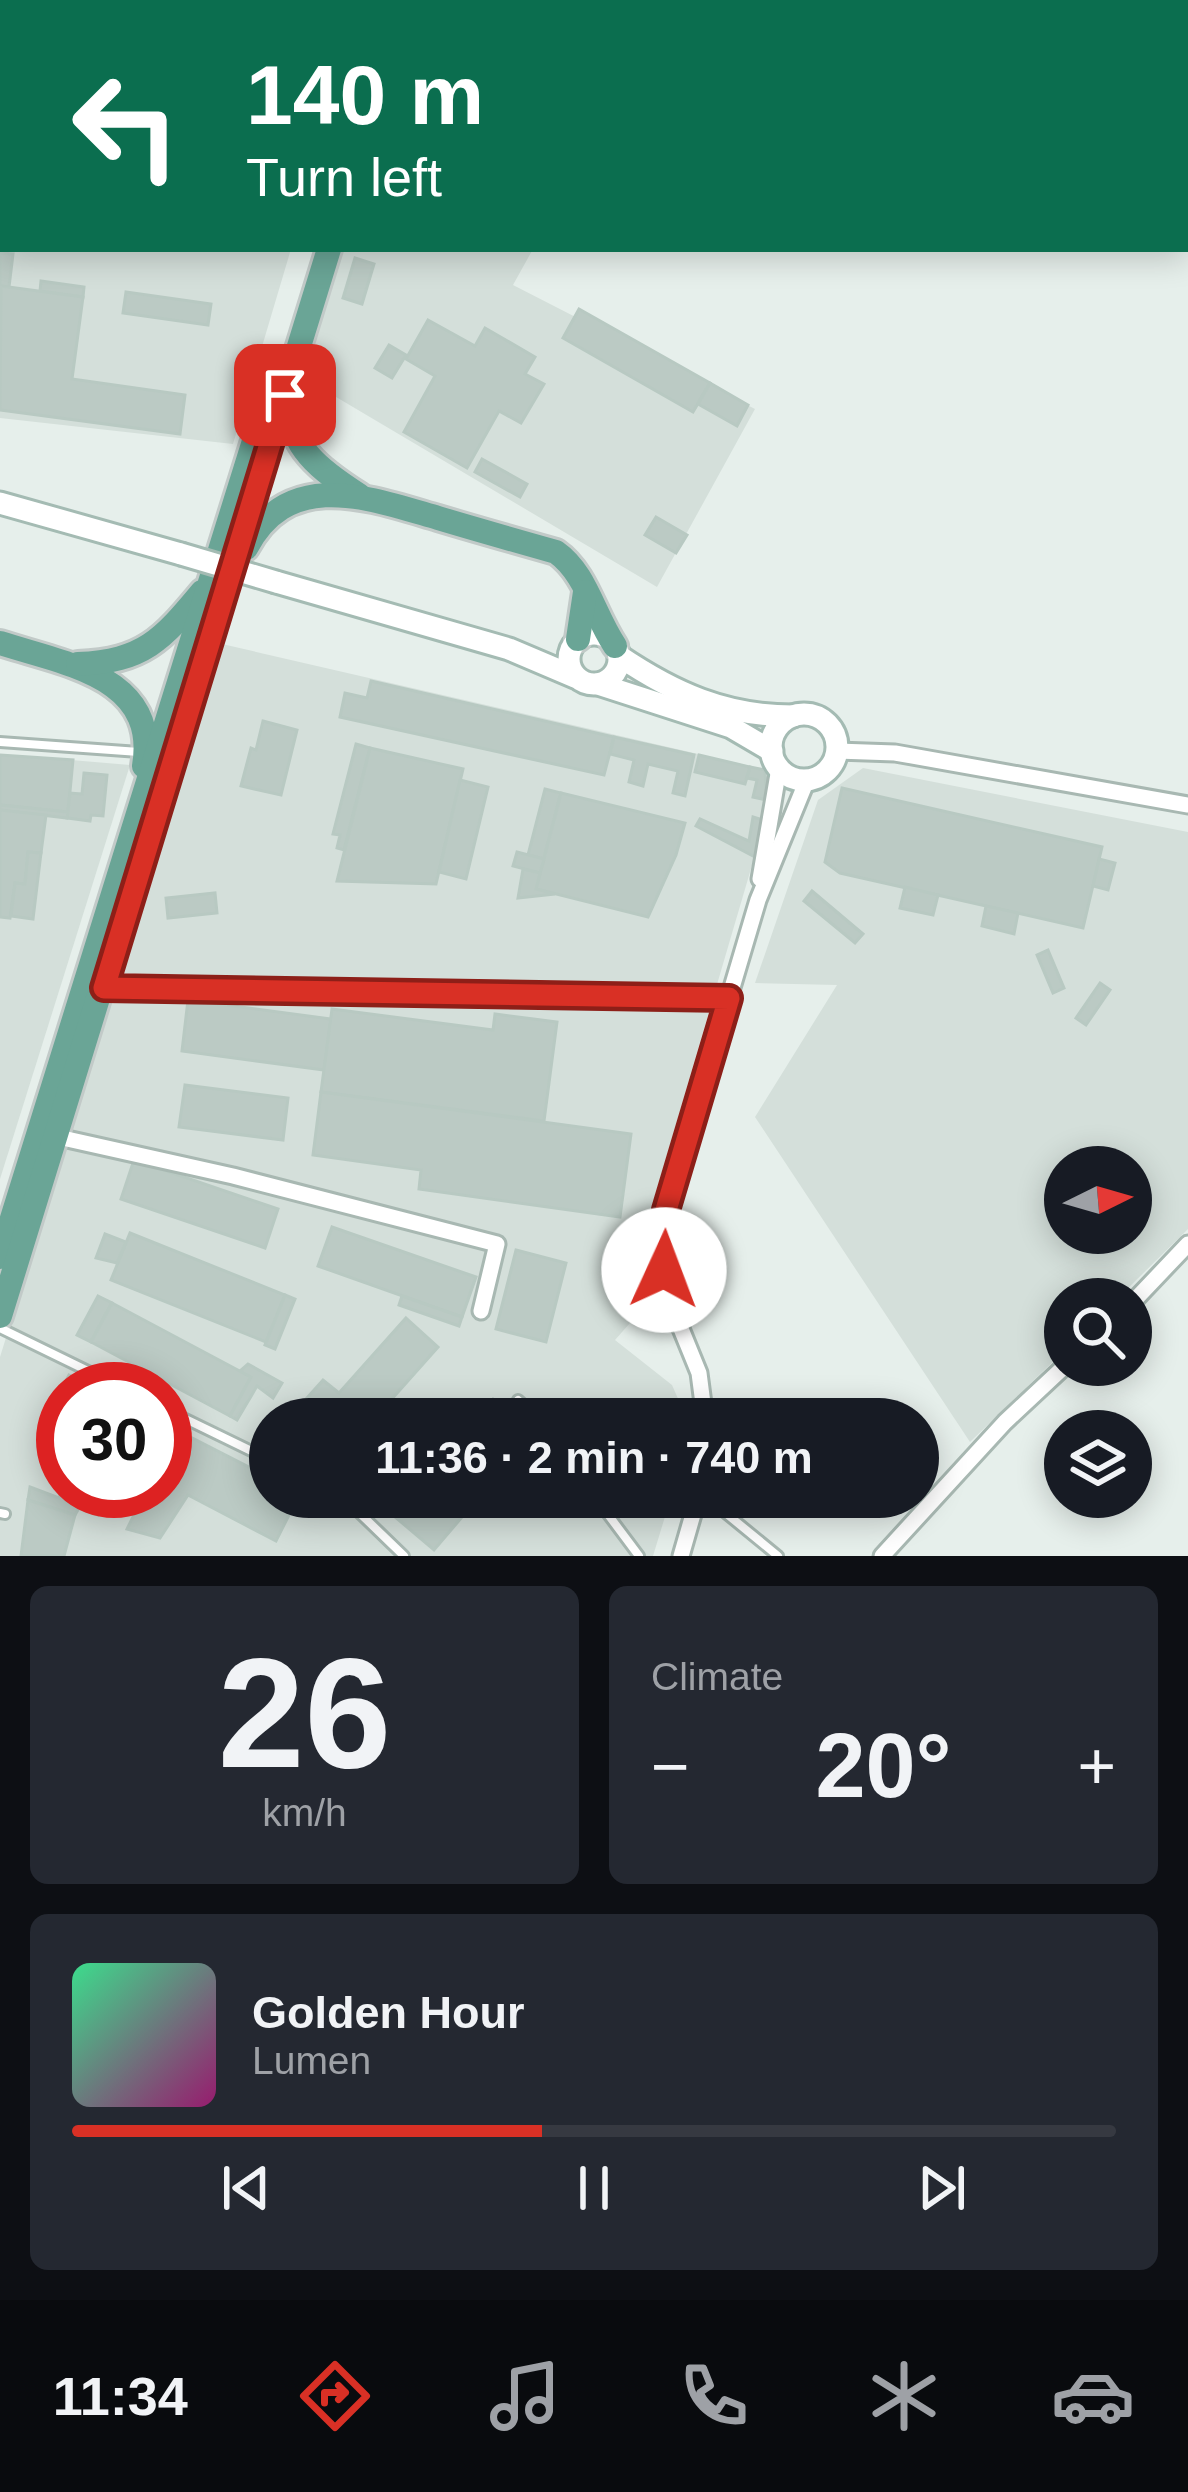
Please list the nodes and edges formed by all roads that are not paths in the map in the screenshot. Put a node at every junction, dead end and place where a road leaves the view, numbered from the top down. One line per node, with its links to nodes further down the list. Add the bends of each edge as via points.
1 (311, 252): 6 (main road)
2 (328, 252): 3 (main road)
3 (297, 354): 4 (main road, via 290,413 299,443); 6 (main road)
4 (361, 496): 6 (main road, via 314,495 283,507 260,525); 7 (main road, via 556,552 572,563)
5 (7, 507): 10 (main road, bridge)
6 (217, 590): 12 (main road, via 146,650 114,662); 22 (main road); 24 (main road)
7 (585, 590): 9 (main road); 11 (main road)
8 (0, 643): 12 (main road)
9 (574, 646): 10 (main road); 11 (main road, via 602,635); 13 (main road)
10 (509, 649): 13 (main road)
11 (617, 651): 14 (main road, via 614,674); 15 (main road, via 665,687 755,716)
12 (68, 664): 18 (main road, via 129,699 144,722)
13 (575, 677): 14 (main road)
14 (598, 684): 19 (main road, via 731,727)
15 (793, 716): 17 (main road, via 825,721); 19 (main road, via 776,730)
16 (0, 742): 18 (lane)
17 (837, 751): 20 (main road, via 827,771); 21 (street, via 895,753)
18 (146, 752): 22 (main road)
19 (776, 760): 20 (main road, via 792,778); 23 (street)
20 (807, 780): 23 (street)
21 (1188, 805)
22 (133, 833): 28 (main road)
23 (758, 900): 25 (street)
24 (104, 988): 25 (lane); 26 (main road)
25 (729, 998): 35 (street, via 666,1210 664,1270)
26 (58, 1137): 30 (street, via 497,1244); 31 (main road)
27 (1188, 1244): 29 (street)
28 (0, 1257)
29 (1152, 1282)
30 (482, 1311)
31 (0, 1316)
32 (0, 1328): 33 (lane)
33 (70, 1362)
34 (1044, 1385): 46 (street)
35 (703, 1398)
36 (192, 1422): 37 (lane)
37 (249, 1450)
38 (365, 1518): 42 (lane)
39 (611, 1518): 43 (lane)
40 (695, 1518): 44 (street)
41 (729, 1518): 45 (lane)
42 (404, 1556)
43 (639, 1556)
44 (681, 1556)
45 (778, 1556)
46 (883, 1556)

